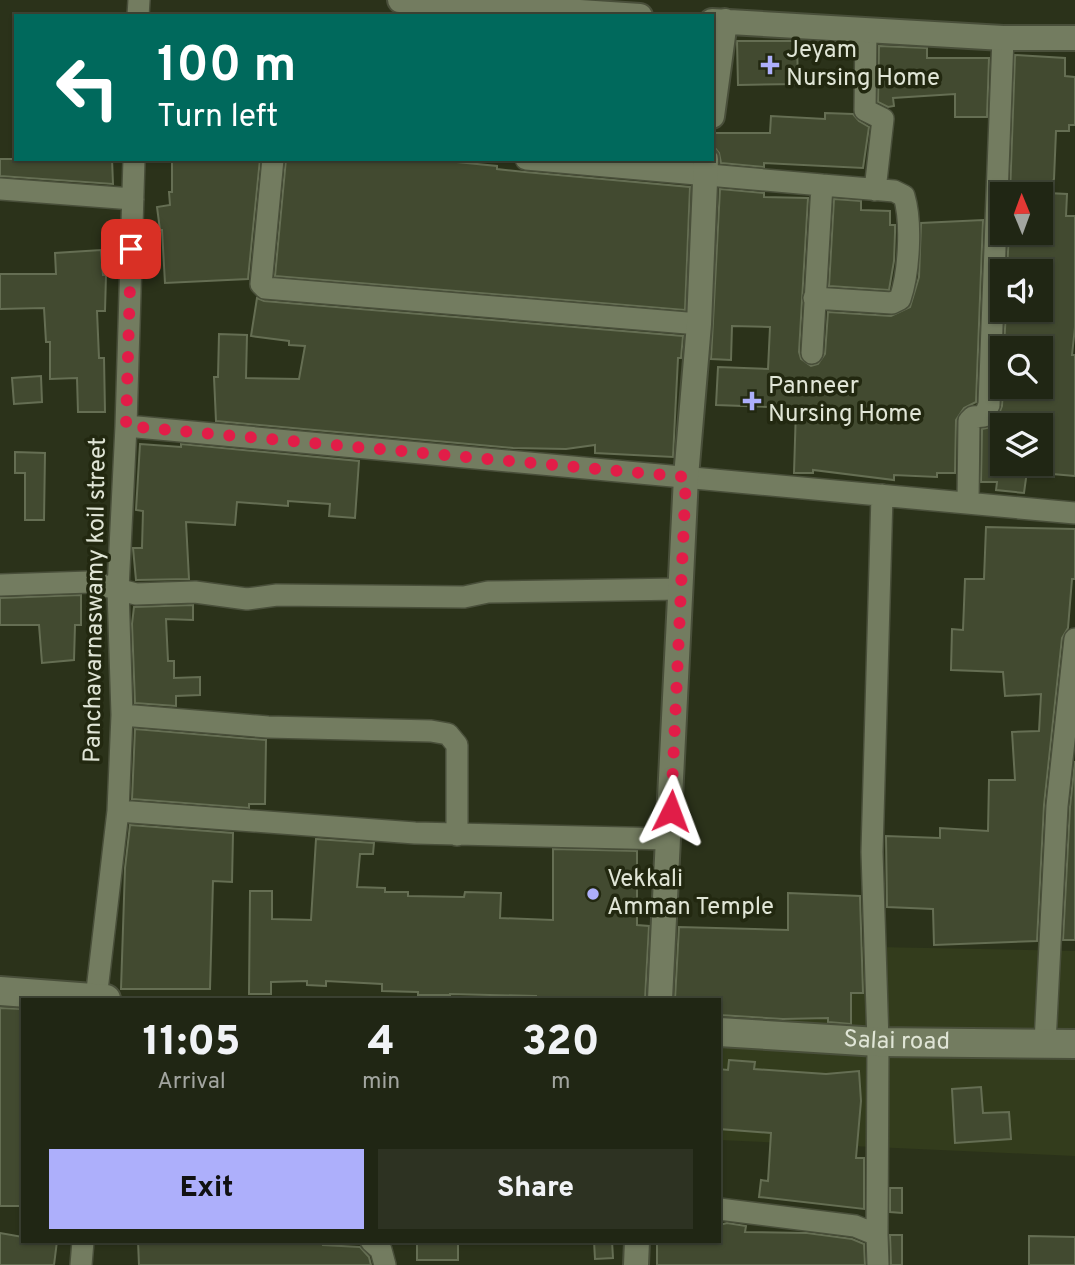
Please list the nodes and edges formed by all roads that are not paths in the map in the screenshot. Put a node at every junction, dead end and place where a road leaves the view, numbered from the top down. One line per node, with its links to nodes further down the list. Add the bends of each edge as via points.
1 (400, 0): 2 (street)
2 (508, 3): 3 (street)
3 (620, 14)
4 (719, 21): 5 (street); 8 (street)
5 (866, 30): 6 (street); 15 (street, via 865,110 883,118)
6 (1003, 38): 7 (street); 23 (street, via 989,405 984,416 970,421)
7 (1075, 38)
8 (714, 89)
9 (134, 161): 16 (street, Panchavarnaswamy koil street)
10 (273, 161): 18 (street, via 261,284 265,288)
11 (566, 161): 12 (street)
12 (705, 168): 13 (street); 18 (street)
13 (822, 185): 15 (street); 17 (street)
14 (0, 189): 16 (street)
15 (875, 190): 17 (street, via 904,196 908,210 905,285 900,299 892,303)
16 (133, 199): 20 (street, Panchavarnaswamy koil street)
17 (814, 298): 19 (street)
18 (699, 324): 21 (street)
19 (812, 353)
20 (126, 426): 21 (street); 26 (street, Panchavarnaswamy koil street)
21 (686, 477): 22 (street); 27 (street)
22 (881, 495): 23 (street); 38 (street, via 872,852)
23 (968, 502): 24 (street)
24 (1075, 513)
25 (0, 585): 26 (street, via 90,582)
26 (118, 589): 27 (street, via 136,594 195,592 247,599); 29 (street, Panchavarnaswamy koil street)
27 (681, 589): 32 (street)
28 (1075, 639): 39 (street, via 1057,806)
29 (122, 715): 30 (street, Panchavarnaswamy koil street); 31 (street, via 448,734 457,745)
30 (118, 811): 31 (street); 35 (street, Panchavarnaswamy koil street)
31 (457, 835): 32 (street)
32 (669, 839): 36 (street)
33 (0, 991): 34 (main road)
34 (84, 998)
35 (96, 998)
36 (660, 998)
37 (721, 1032): 38 (main road, Salai road)
38 (878, 1042): 39 (main road, Salai road); 42 (street)
39 (1045, 1043): 40 (main road, Salai road)
40 (1075, 1044)
41 (721, 1209): 42 (street, via 855,1226)
42 (877, 1236): 49 (street)
43 (83, 1243): 46 (street)
44 (372, 1243): 47 (street, via 381,1250)
45 (637, 1243): 48 (street)
46 (81, 1265)
47 (385, 1265)
48 (636, 1265)
49 (878, 1265)

